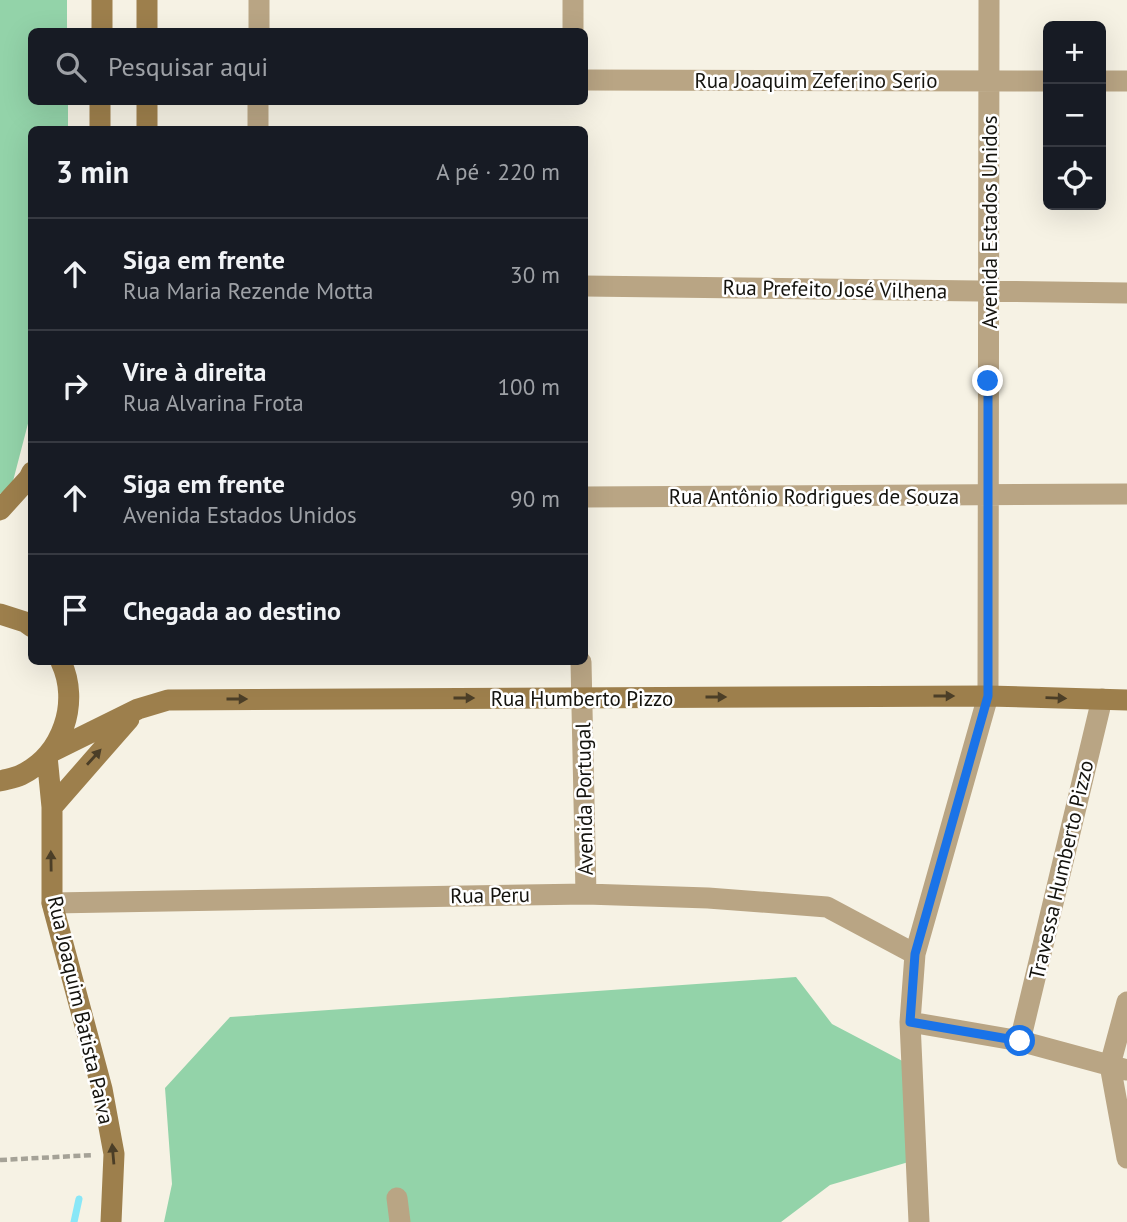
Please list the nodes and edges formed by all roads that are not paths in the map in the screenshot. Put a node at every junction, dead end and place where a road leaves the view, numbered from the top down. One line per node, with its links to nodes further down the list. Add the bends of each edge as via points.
1 (102, 0): 6 (main road)
2 (147, 0): 7 (main road)
3 (259, 0): 8 (street)
4 (573, 0): 9 (street)
5 (989, 0): 11 (street, Avenida Estados Unidos)
6 (102, 28)
7 (147, 28)
8 (259, 28)
9 (573, 28)
10 (588, 80): 11 (street, Rua Joaquim Zeferino Serio)
11 (989, 80): 12 (street, Rua Joaquim Zeferino Serio); 22 (street, Avenida Estados Unidos)
12 (1043, 81)
13 (1106, 81): 14 (street)
14 (1127, 81)
15 (100, 105): 18 (main road)
16 (147, 105): 19 (main road)
17 (258, 105): 20 (street)
18 (100, 126)
19 (146, 126)
20 (258, 126)
21 (588, 286): 22 (street, Rua Prefeito José Vilhena)
22 (989, 291): 23 (street, Rua Prefeito José Vilhena); 25 (street, Avenida Estados Unidos)
23 (1127, 293)
24 (28, 479): 28 (main road)
25 (988, 495): 26 (street, Rua Antônio Rodrigues de Souza); 27 (street, Rua Antônio Rodrigues de Souza); 33 (street, Avenida Estados Unidos)
26 (1127, 495)
27 (588, 497)
28 (0, 510)
29 (0, 614): 30 (main road)
30 (28, 624)
31 (62, 665): 38 (main road, via 69,692 68,714)
32 (581, 665): 34 (street, Avenida Portugal)
33 (988, 696): 34 (main road, Rua Humberto Pizzo, one-way to 33); 35 (main road, Rua Humberto Pizzo, one-way to 35); 43 (street, Avenida Estados Unidos)
34 (582, 698): 37 (main road, Rua Humberto Pizzo, one-way to 34, via 169,699); 41 (street, Avenida Portugal)
35 (1102, 699): 36 (main road, Rua Humberto Pizzo); 46 (street, Travessa Humberto Pizzo)
36 (1127, 700)
37 (138, 709): 38 (main road, Rua Humberto Pizzo); 40 (main road, one-way to 37)
38 (48, 754): 39 (main road, Rua Humberto Pizzo, via 22,774); 40 (main road, Rua Joaquim Batista Paiva)
39 (0, 781)
40 (52, 807): 42 (main road, Rua Joaquim Batista Paiva, one-way to 40)
41 (586, 894): 42 (street, Rua Peru); 43 (street, Rua Peru, via 827,906)
42 (52, 903): 50 (main road, Rua Joaquim Batista Paiva, via 102,1089 114,1154)
43 (915, 954): 45 (street, Avenida Estados Unidos)
44 (1127, 1002): 47 (street)
45 (910, 1022): 46 (street); 52 (street, Avenida Estados Unidos)
46 (1020, 1041): 47 (street)
47 (1118, 1068): 48 (street)
48 (1127, 1158)
49 (397, 1198): 51 (street)
50 (111, 1222)
51 (400, 1222)
52 (919, 1222)

